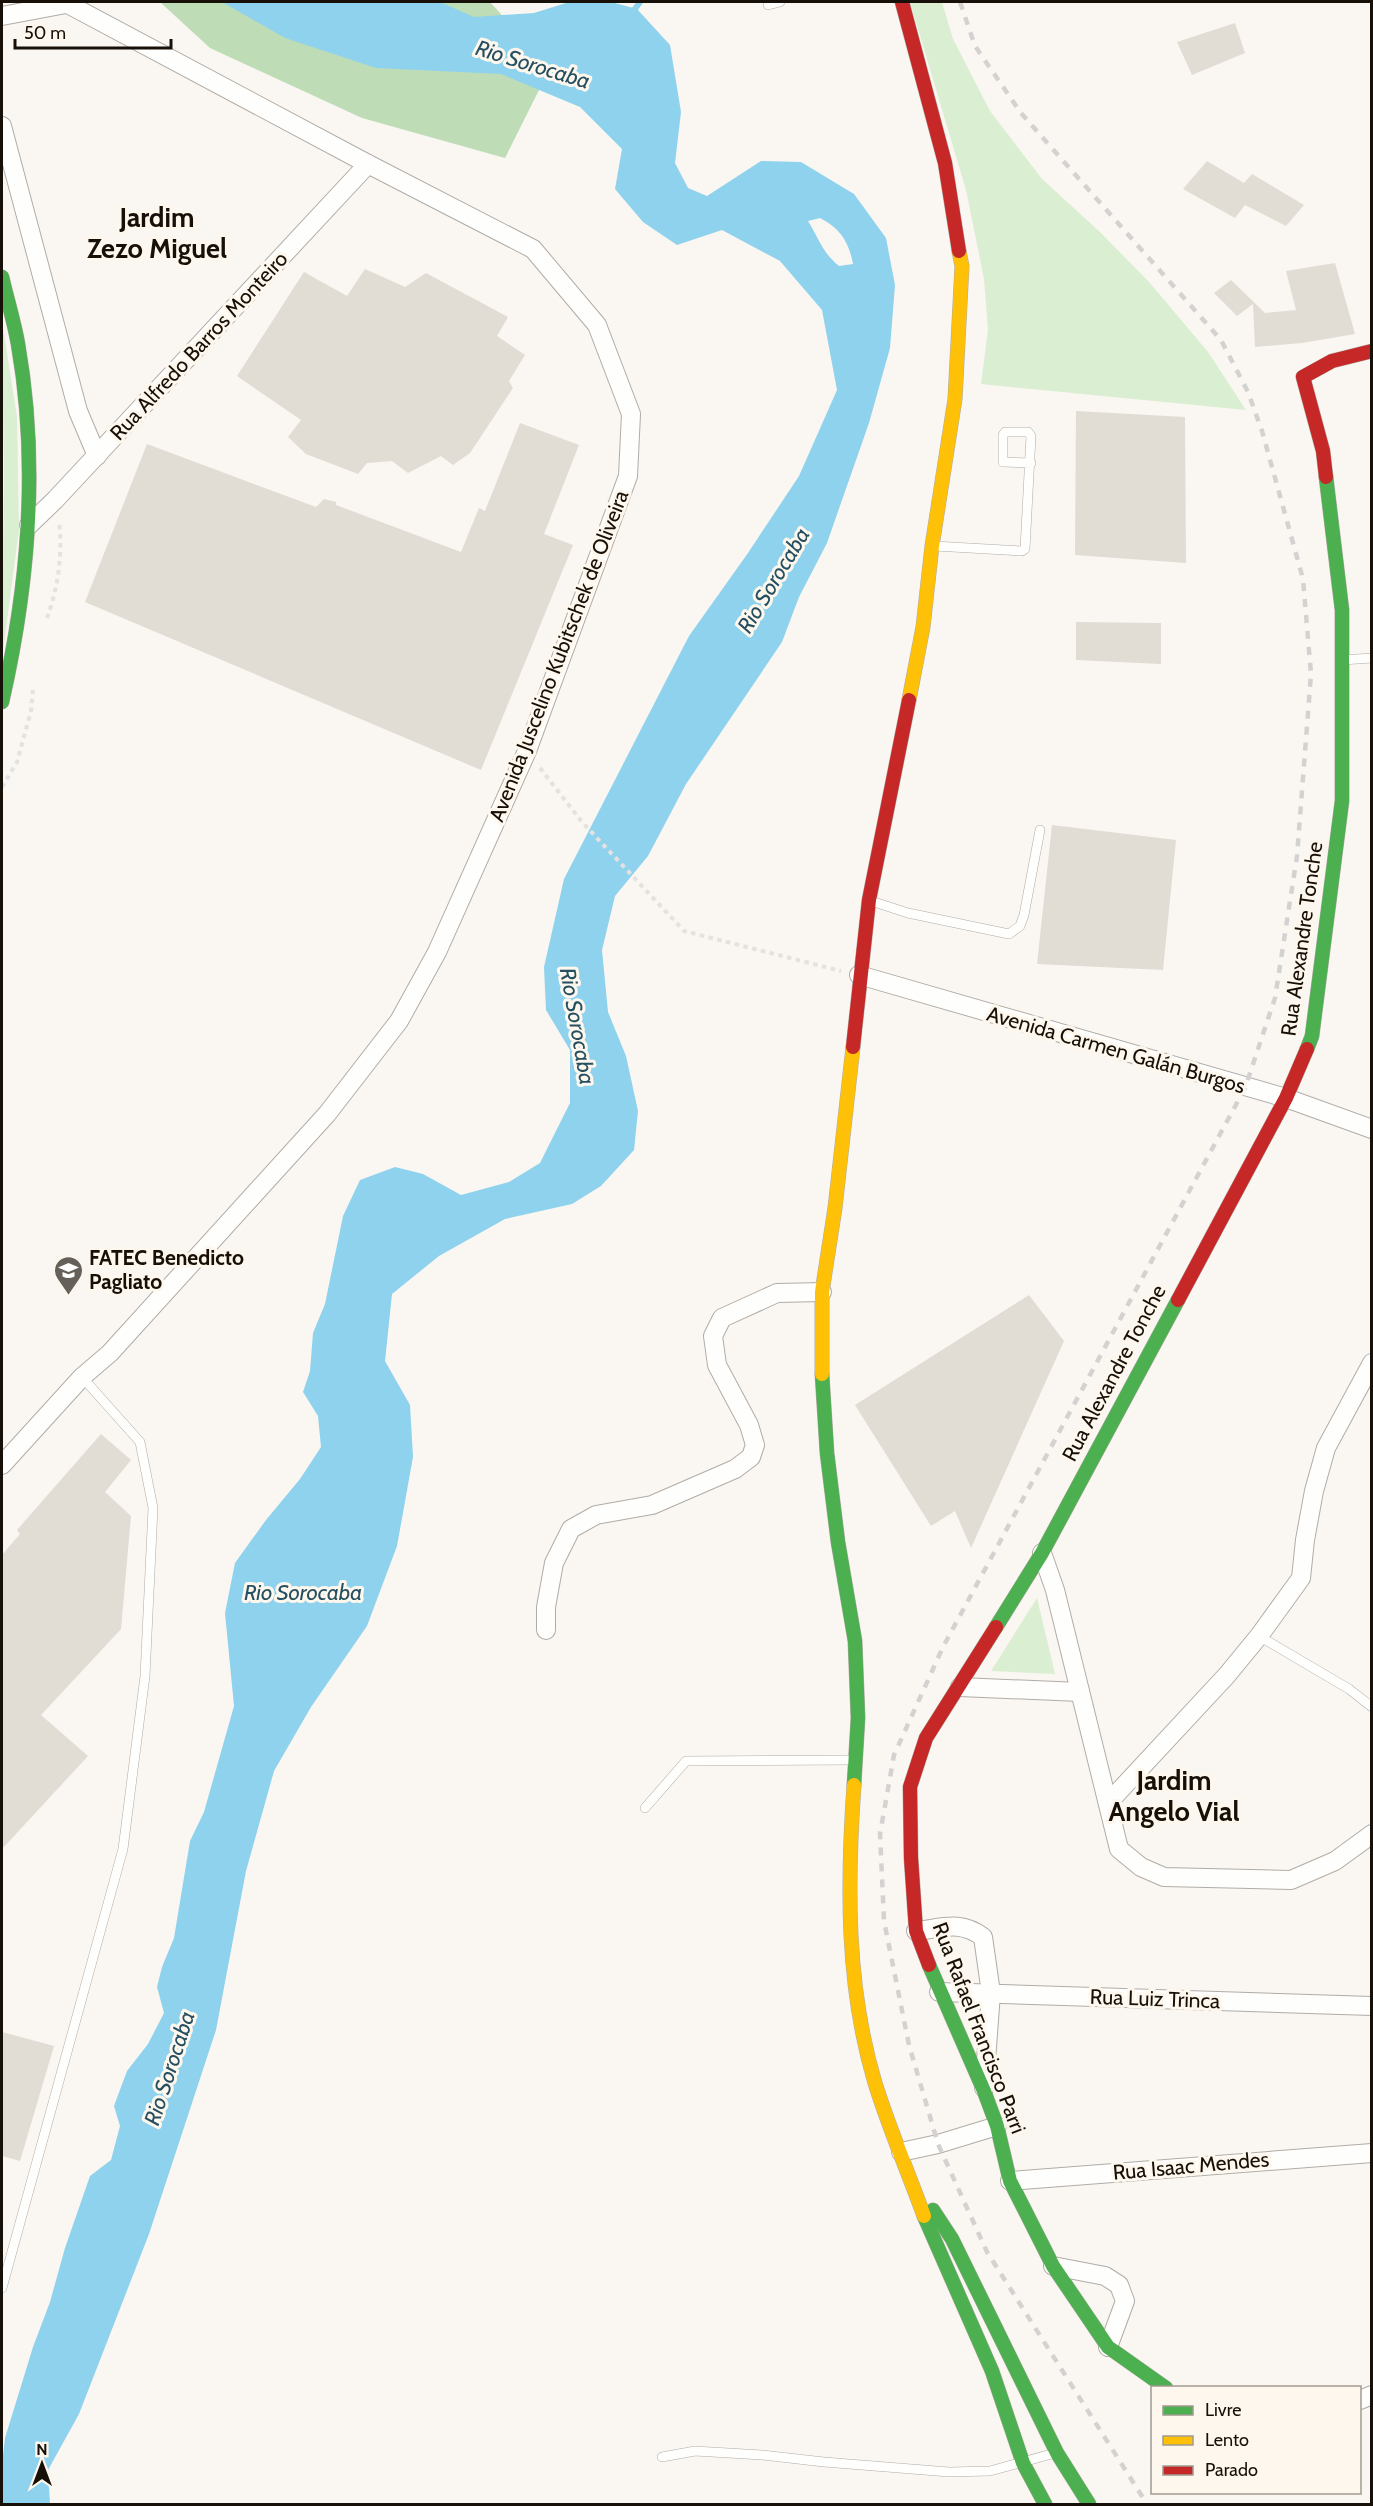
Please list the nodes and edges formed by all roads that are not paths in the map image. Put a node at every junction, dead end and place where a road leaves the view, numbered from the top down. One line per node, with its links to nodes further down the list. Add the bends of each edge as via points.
1 (780, 2): 4 (lane)
2 (902, 2): 13 (main road, via 945,163 962,266 955,399)
3 (65, 3): 5 (street); 7 (street, Avenida Juscelino Kubitschek de Oliveira)
4 (768, 5)
5 (2, 16)
6 (2, 126): 10 (street, via 78,411)
7 (368, 164): 10 (street, Rua Alfredo Barros Monteiro); 24 (street, Avenida Juscelino Kubitschek de Oliveira, via 533,249 597,325 631,414 628,477 527,751 437,952 399,1022 327,1114 110,1353)
8 (2, 277): 12 (main road, via 18,344 30,453)
9 (1371, 351): 15 (main road, Rua Alexandre Tonche, via 1332,361 1303,377 1323,452 1342,610)
10 (97, 456): 12 (street, Rua Alfredo Barros Monteiro)
11 (1031, 463): 11 (lane, via 1030,434 1005,432 1003,462); 13 (lane, via 1025,549)
12 (29, 525): 16 (main road, via 28,552)
13 (932, 546): 18 (main road, via 923,627)
14 (1371, 658): 15 (lane)
15 (1342, 660): 20 (main road, Rua Alexandre Tonche, via 1342,801 1323,954 1312,1036)
16 (2, 702)
17 (1040, 830): 18 (lane, via 1024,915 1020,926 1009,934 908,913)
18 (869, 900): 19 (main road)
19 (860, 975): 20 (street, Avenida Carmen Galán Burgos); 22 (main road)
20 (1286, 1098): 21 (street, Avenida Carmen Galán Burgos); 26 (main road, Rua Alexandre Tonche)
21 (1371, 1129)
22 (822, 1292): 27 (street, via 777,1293 722,1318 713,1336 717,1365 749,1425 755,1445 751,1457 735,1469 652,1505 596,1515 571,1529 554,1563); 32 (main road, via 827,1453 855,1641)
23 (1371, 1364): 28 (street, via 1326,1448 1312,1501 1301,1578)
24 (82, 1377): 25 (street, Avenida Juscelino Kubitschek de Oliveira); 47 (lane, via 140,1442 153,1508 145,1676 123,1849)
25 (2, 1465)
26 (1042, 1553): 29 (main road, Rua Rafael Francisco Parri); 30 (street)
27 (546, 1630)
28 (1259, 1636): 31 (lane); 33 (street, via 1227,1676)
29 (960, 1687): 30 (street); 36 (main road, Rua Rafael Francisco Parri, via 926,1738 910,1787)
30 (1080, 1692): 33 (street)
31 (1371, 1707)
32 (856, 1760): 34 (lane, via 686,1761); 42 (main road, via 849,1856 850,1945 857,2001 875,2083)
33 (1108, 1803): 35 (street, via 1119,1849 1141,1868 1164,1877 1291,1880 1335,1860)
34 (645, 1808)
35 (1371, 1834)
36 (916, 1931): 37 (main road, Rua Rafael Francisco Parri); 38 (street, via 959,1925 983,1936)
37 (939, 1992): 38 (street, Rua Luiz Trinca); 40 (main road, Rua Rafael Francisco Parri)
38 (991, 1994): 39 (street, Rua Luiz Trinca); 40 (street)
39 (1371, 2006)
40 (984, 2091): 41 (main road, Rua Rafael Francisco Parri)
41 (997, 2126): 42 (street); 45 (main road, Rua Rafael Francisco Parri)
42 (901, 2152): 44 (main road)
43 (1371, 2153): 45 (street, Rua Isaac Mendes)
44 (908, 2170): 50 (main road, via 952,2239); 52 (main road, via 926,2222 992,2372)
45 (1010, 2181): 46 (main road, Rua Rafael Francisco Parri)
46 (1053, 2266): 48 (main road, Rua Rafael Francisco Parri); 48 (street, via 1105,2276 1119,2285 1125,2301)
47 (2, 2288)
48 (1108, 2346): 49 (main road, Rua Rafael Francisco Parri)
49 (1163, 2386)
50 (1057, 2453): 52 (lane); 54 (main road)
51 (662, 2457): 52 (lane, via 695,2451 949,2472 990,2471)
52 (1023, 2463): 53 (main road)
53 (1045, 2505)
54 (1089, 2505)

